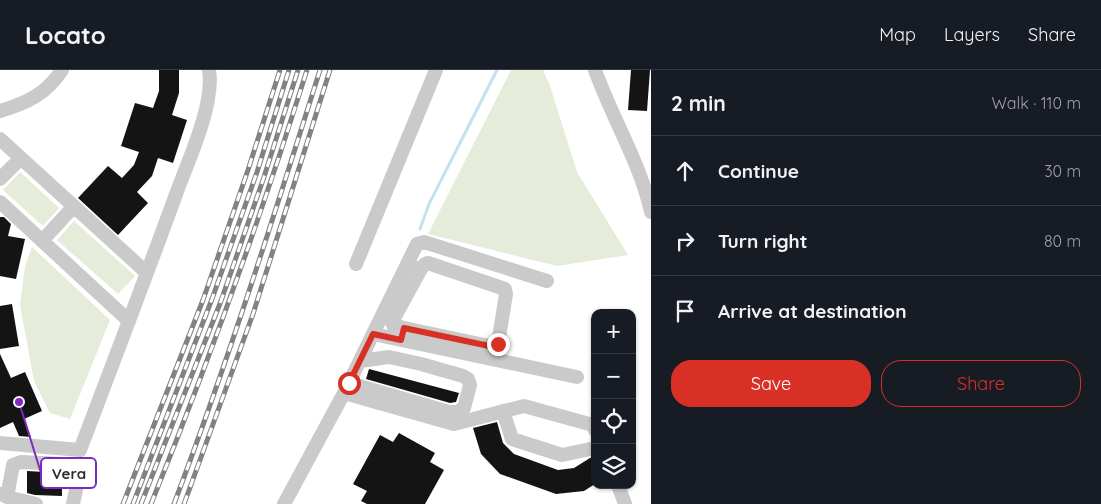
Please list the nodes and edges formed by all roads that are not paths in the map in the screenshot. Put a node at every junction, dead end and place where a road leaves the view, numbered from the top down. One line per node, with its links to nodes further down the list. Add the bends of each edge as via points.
1 (62, 70): 5 (street, via 53,83 29,102)
2 (209, 70): 15 (street, via 211,82 205,114)
3 (436, 70): 13 (street)
4 (595, 70): 11 (street, via 646,190)
5 (0, 111)
6 (0, 139): 7 (street)
7 (22, 158): 8 (street); 10 (street)
8 (0, 179)
9 (0, 202): 12 (street)
10 (74, 206): 12 (street); 15 (street)
11 (651, 212)
12 (42, 241): 17 (street)
13 (356, 264)
14 (414, 268): 16 (street, via 418,244 424,242); 18 (street); 19 (street, via 392,322); 20 (street, via 428,263 505,289 498,344)
15 (147, 273): 17 (street)
16 (548, 281)
17 (129, 321): 26 (street, via 80,450)
18 (373, 334): 19 (street); 21 (street)
19 (403, 334): 20 (street)
20 (478, 350): 22 (street)
21 (364, 360): 23 (street); 23 (street, via 404,360 463,376 470,385 464,408 449,412)
22 (576, 377)
23 (351, 387): 24 (street, via 454,424); 32 (street)
24 (503, 411): 25 (street, via 524,406); 27 (street, via 512,439 562,455)
25 (591, 424)
26 (0, 443)
27 (591, 449)
28 (619, 489): 33 (street)
29 (4, 495): 30 (street); 31 (street, via 13,465 21,462 61,464 74,466 80,471)
30 (36, 504)
31 (73, 504)
32 (284, 504)
33 (625, 504)

